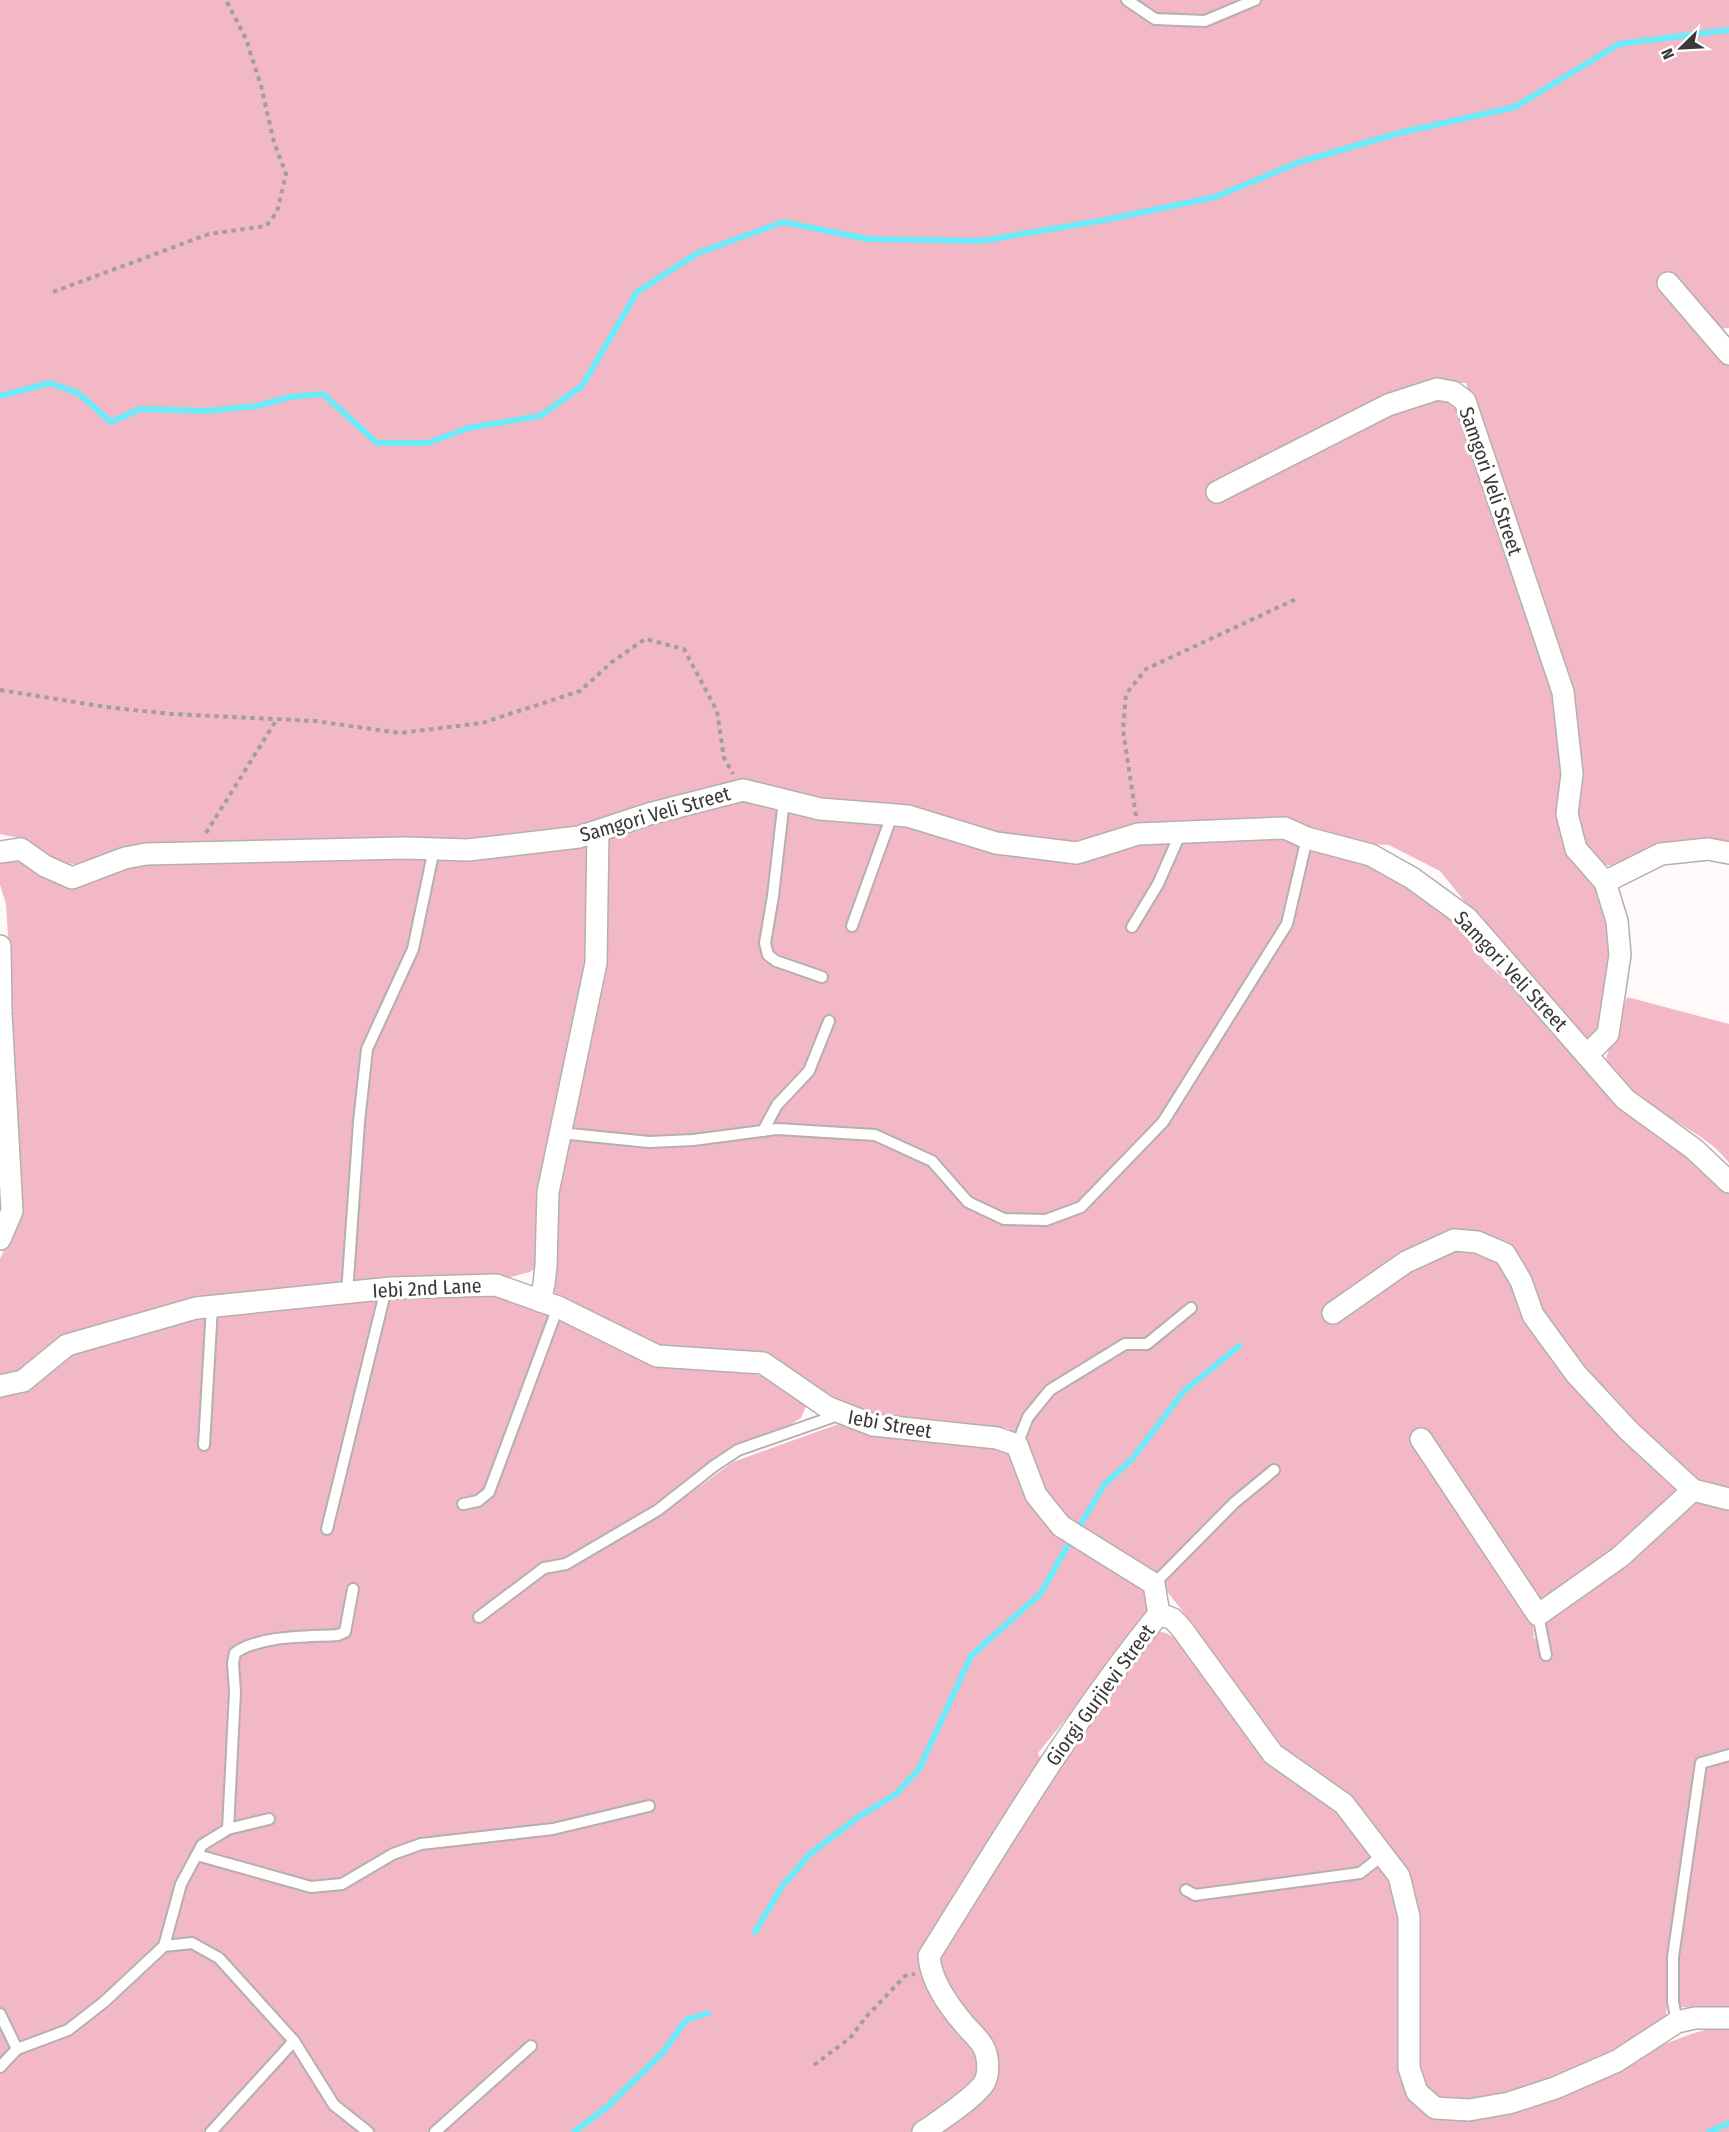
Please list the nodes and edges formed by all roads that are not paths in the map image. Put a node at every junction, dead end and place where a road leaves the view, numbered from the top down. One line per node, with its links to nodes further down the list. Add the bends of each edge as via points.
1 (1127, 0): 2 (lane, via 1155,19 1205,21)
2 (1255, 0)
3 (1668, 283): 4 (street)
4 (1729, 354)
5 (1217, 492): 14 (street, Samgori Veli Street, via 1388,405 1437,388 1465,400 1563,692 1572,774 1567,814 1576,849)
6 (784, 800): 7 (street, Samgori Veli Street, via 820,809); 8 (street, Samgori Veli Street, via 742,790); 18 (lane, via 765,943 768,955 776,961)
7 (892, 815): 9 (street, Samgori Veli Street, via 908,816 996,843 1077,854 1138,834); 15 (lane)
8 (598, 831): 11 (street, Samgori Veli Street, via 579,837 468,850); 22 (street, via 596,963)
9 (1181, 832): 10 (street, Samgori Veli Street, via 1285,828); 16 (lane, via 1158,884)
10 (1307, 838): 20 (street, Samgori Veli Street, via 1371,855 1412,878 1467,918); 21 (lane, via 1287,924 1163,1122 1081,1208 1046,1220 1004,1219 968,1202 933,1161 875,1135)
11 (434, 849): 12 (street, Samgori Veli Street, via 146,854 72,878 21,849); 26 (lane, via 413,949 367,1049)
12 (0, 852)
13 (1729, 853): 14 (street, via 1708,849 1661,854)
14 (1605, 882): 20 (street, Samgori Veli Street, via 1617,921 1620,955 1608,1034)
15 (852, 926)
16 (1132, 927)
17 (0, 946): 24 (street, via 12,1211)
18 (822, 977)
19 (829, 1021): 21 (lane, via 809,1071 777,1105)
20 (1587, 1055): 23 (street, Samgori Veli Street, via 1625,1099 1694,1149)
21 (763, 1131): 22 (lane, via 649,1142)
22 (560, 1133): 27 (street, via 548,1192 544,1284)
23 (1729, 1182)
24 (0, 1239)
25 (386, 1289): 26 (street, Iebi 2nd Lane); 27 (street, Iebi 2nd Lane, via 496,1285); 40 (lane)
26 (347, 1293): 28 (street, Iebi 2nd Lane)
27 (549, 1304): 32 (street, Iebi 2nd Lane, via 657,1356 763,1363 827,1407); 39 (lane, via 489,1492 478,1501)
28 (212, 1307): 31 (street, Iebi 2nd Lane, via 196,1308 66,1345 23,1380); 34 (lane)
29 (1191, 1308): 35 (lane, via 1147,1344 1125,1344 1050,1390 1028,1417)
30 (1333, 1313): 37 (street, via 1406,1262 1454,1240 1477,1242 1505,1254 1521,1281 1533,1315 1576,1374 1629,1431)
31 (0, 1386)
32 (843, 1413): 35 (street, Iebi Street, via 873,1425 997,1438); 45 (lane, Iebi Street, via 738,1450 658,1510 566,1564 544,1568)
33 (1421, 1439): 44 (street)
34 (204, 1445)
35 (1017, 1445): 41 (street, via 1036,1495 1061,1526)
36 (1274, 1470): 41 (lane, via 1234,1503)
37 (1693, 1490): 38 (street); 44 (street, via 1620,1557)
38 (1729, 1499)
39 (463, 1504)
40 (327, 1529)
41 (1154, 1584): 43 (street)
42 (353, 1589): 50 (lane, via 345,1632 261,1641 235,1653)
43 (1159, 1614): 52 (street, Giorgi Gurjievi Street, via 1173,1619 1182,1629 1273,1754 1344,1804); 65 (street, Giorgi Gurjievi Street, via 1118,1664 1045,1771 929,1956 937,1985 984,2047 988,2069 984,2085)
44 (1539, 1615): 46 (lane)
45 (479, 1617)
46 (1546, 1655)
47 (1729, 1755): 57 (lane, via 1701,1763 1673,1957)
48 (650, 1806): 51 (lane, via 553,1830 421,1844 393,1854 342,1884 312,1887)
49 (269, 1819): 50 (lane)
50 (228, 1829): 51 (lane, via 202,1845)
51 (197, 1855): 54 (lane, via 181,1884)
52 (1383, 1855): 53 (lane, via 1360,1873 1195,1895); 57 (street, Giorgi Gurjievi Street, via 1399,1876 1409,1917 1409,2068 1417,2092 1435,2108 1469,2110 1509,2103 1555,2088 1617,2061)
53 (1186, 1890)
54 (164, 1946): 58 (lane, via 192,1943 219,1958); 60 (lane, via 68,2030)
55 (0, 2014): 60 (lane)
56 (1729, 2018): 57 (street, Giorgi Gurjievi Street)
57 (1677, 2022)
58 (294, 2041): 62 (lane); 63 (lane, via 334,2105)
59 (531, 2046): 64 (lane)
60 (17, 2049): 61 (lane)
61 (0, 2067)
62 (211, 2132)
63 (368, 2132)
64 (435, 2132)
65 (923, 2132)

